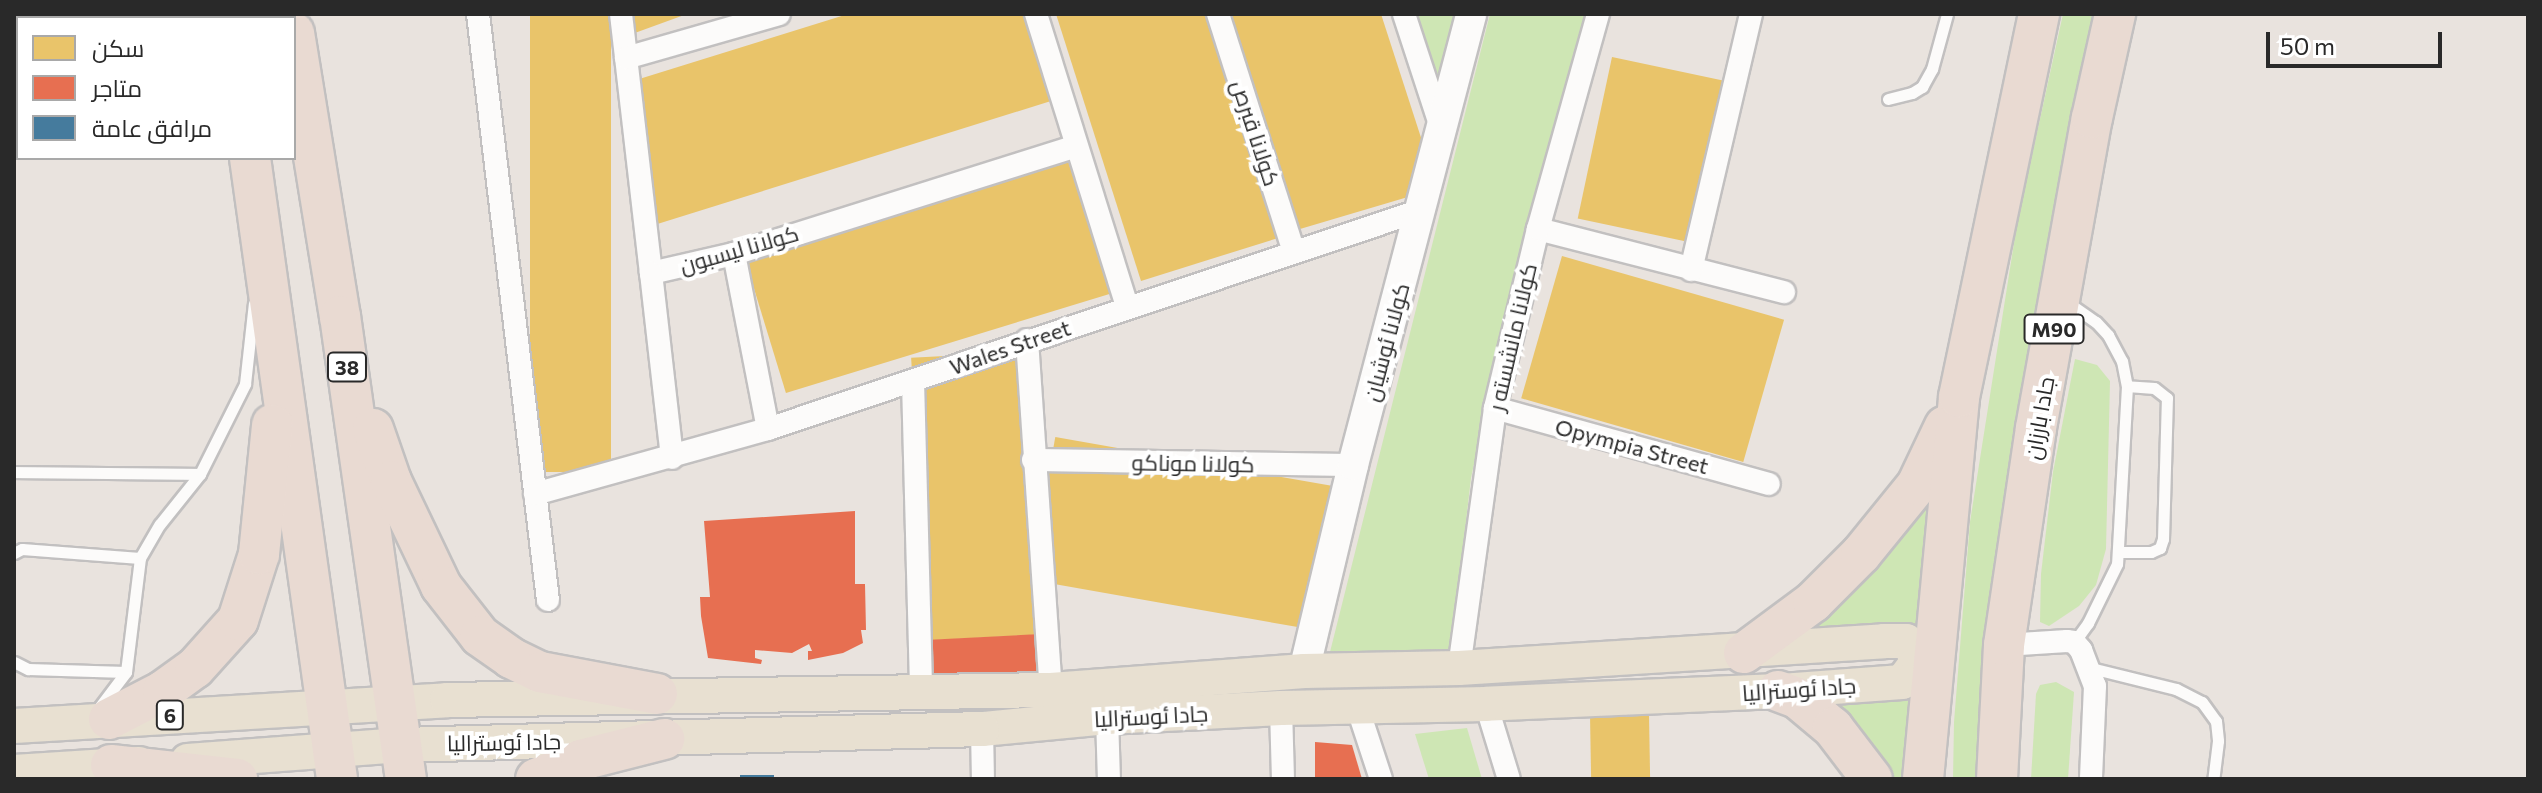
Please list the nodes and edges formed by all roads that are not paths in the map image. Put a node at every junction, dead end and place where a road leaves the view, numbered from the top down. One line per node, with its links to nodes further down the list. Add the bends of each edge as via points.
1 (478, 14): 43 (street)
2 (621, 14): 14 (street, كولانا ليسبون)
3 (779, 14): 14 (street)
4 (1036, 14): 17 (street)
5 (1218, 14): 22 (street, كولانا قبرص)
6 (1404, 14): 16 (street)
7 (1471, 14): 16 (street, كولانا ئوشيان)
8 (1598, 14): 20 (street, كولانا مانشسته ر)
9 (1751, 14): 24 (street)
10 (1947, 14): 15 (lane, via 1922,87)
11 (2039, 14): 34 (highway)
12 (2115, 14): 27 (highway, جادا بارزان / M90)
13 (296, 45): 29 (highway, 38)
14 (626, 58): 25 (street, كولانا ليسبون)
15 (1888, 99)
16 (1440, 124): 19 (street, كولانا ئوشيان)
17 (1076, 146): 23 (street, كولانا ليسبون); 28 (street)
18 (250, 160): 21 (highway)
19 (1421, 210): 22 (street, Wales Street); 39 (street, كولانا ئوشيان)
20 (1538, 229): 24 (street); 35 (street, كولانا مانشسته ر)
21 (261, 239): 30 (highway); 41 (lane, via 245,384)
22 (1294, 252): 28 (street, Wales Street)
23 (734, 254): 25 (street, كولانا ليسبون); 36 (street)
24 (1691, 270): 26 (street)
25 (651, 273): 37 (street)
26 (1784, 292)
27 (2060, 298): 33 (lane, via 2108,335 2122,361); 49 (highway, جادا بارزان / M90)
28 (1127, 307): 31 (street, Wales Street)
29 (340, 316): 59 (highway, via 391,481 458,611 480,636 540,672); 60 (highway, 38)
30 (274, 325): 62 (highway); 66 (highway, via 272,427 262,526 251,588 238,620 195,668 163,691)
31 (1027, 340): 32 (street, Wales Street); 38 (street)
32 (913, 381): 36 (street, Wales Street); 57 (street)
33 (2127, 386): 44 (lane); 44 (lane, via 2159,390 2167,398 2163,539 2151,552)
34 (1959, 397): 50 (highway, via 1917,485 1861,554 1813,602); 83 (highway)
35 (1495, 408): 42 (street, Opympia Street); 52 (street, كولانا مانشسته ر)
36 (768, 429): 37 (street, Wales Street)
37 (672, 458): 43 (street, Wales Street)
38 (1033, 460): 39 (street, كولانا موناكو); 56 (street)
39 (1353, 465): 54 (street, كولانا ئوشيان)
40 (14, 472): 41 (lane)
41 (200, 474): 46 (lane)
42 (1769, 484)
43 (535, 494): 47 (street)
44 (2119, 552): 48 (lane, via 2108,585)
45 (14, 553): 46 (lane, via 22,549)
46 (140, 558): 55 (lane)
47 (548, 600)
48 (2074, 642): 49 (street); 53 (street)
49 (2004, 645): 84 (highway, جادا بارزان / M90)
50 (1744, 653): 52 (main road, جادا ئوسترالیا); 58 (main road, جادا ئوسترالیا, via 1884,641 1906,641 1915,653 1915,665 1902,682)
51 (14, 662): 55 (lane, via 28,669)
52 (1459, 668): 54 (main road, جادا ئوسترالیا)
53 (2091, 668): 85 (street); 86 (lane, via 2176,689 2202,702 2216,721)
54 (1304, 671): 56 (main road, جادا ئوسترالیا)
55 (126, 672): 66 (lane)
56 (1051, 690): 57 (main road, جادا ئوسترالیا)
57 (921, 691): 59 (main road, جادا ئوسترالیا)
58 (1778, 691): 61 (main road, جادا ئوسترالیا); 82 (highway, via 1797,698 1833,728)
59 (657, 694): 60 (main road, جادا ئوسترالیا)
60 (393, 702): 62 (main road, جادا ئوسترالیا); 70 (highway, 38)
61 (1486, 704): 63 (main road, جادا ئوسترالیا); 81 (street)
62 (326, 705): 66 (main road, 6); 72 (highway)
63 (1357, 706): 64 (main road, جادا ئوسترالیا); 80 (street)
64 (1281, 708): 65 (main road, جادا ئوسترالیا); 79 (street)
65 (1107, 717): 68 (main road, جادا ئوسترالیا); 78 (street)
66 (99, 720): 67 (main road, 6)
67 (14, 726)
68 (982, 729): 69 (main road, جادا ئوسترالیا); 77 (street)
69 (664, 739): 70 (main road, جادا ئوسترالیا); 76 (highway, via 581,760)
70 (404, 762): 72 (main road, جادا ئوسترالیا)
71 (111, 765): 72 (main road, 6); 74 (main road, 6); 75 (highway)
72 (335, 765)
73 (14, 772): 74 (main road, 6)
74 (57, 774)
75 (237, 779)
76 (536, 779)
77 (983, 779)
78 (1109, 779)
79 (1283, 779)
80 (1381, 779)
81 (1509, 779)
82 (1872, 779)
83 (1923, 779)
84 (1997, 779)
85 (2091, 779)
86 (2213, 779)

